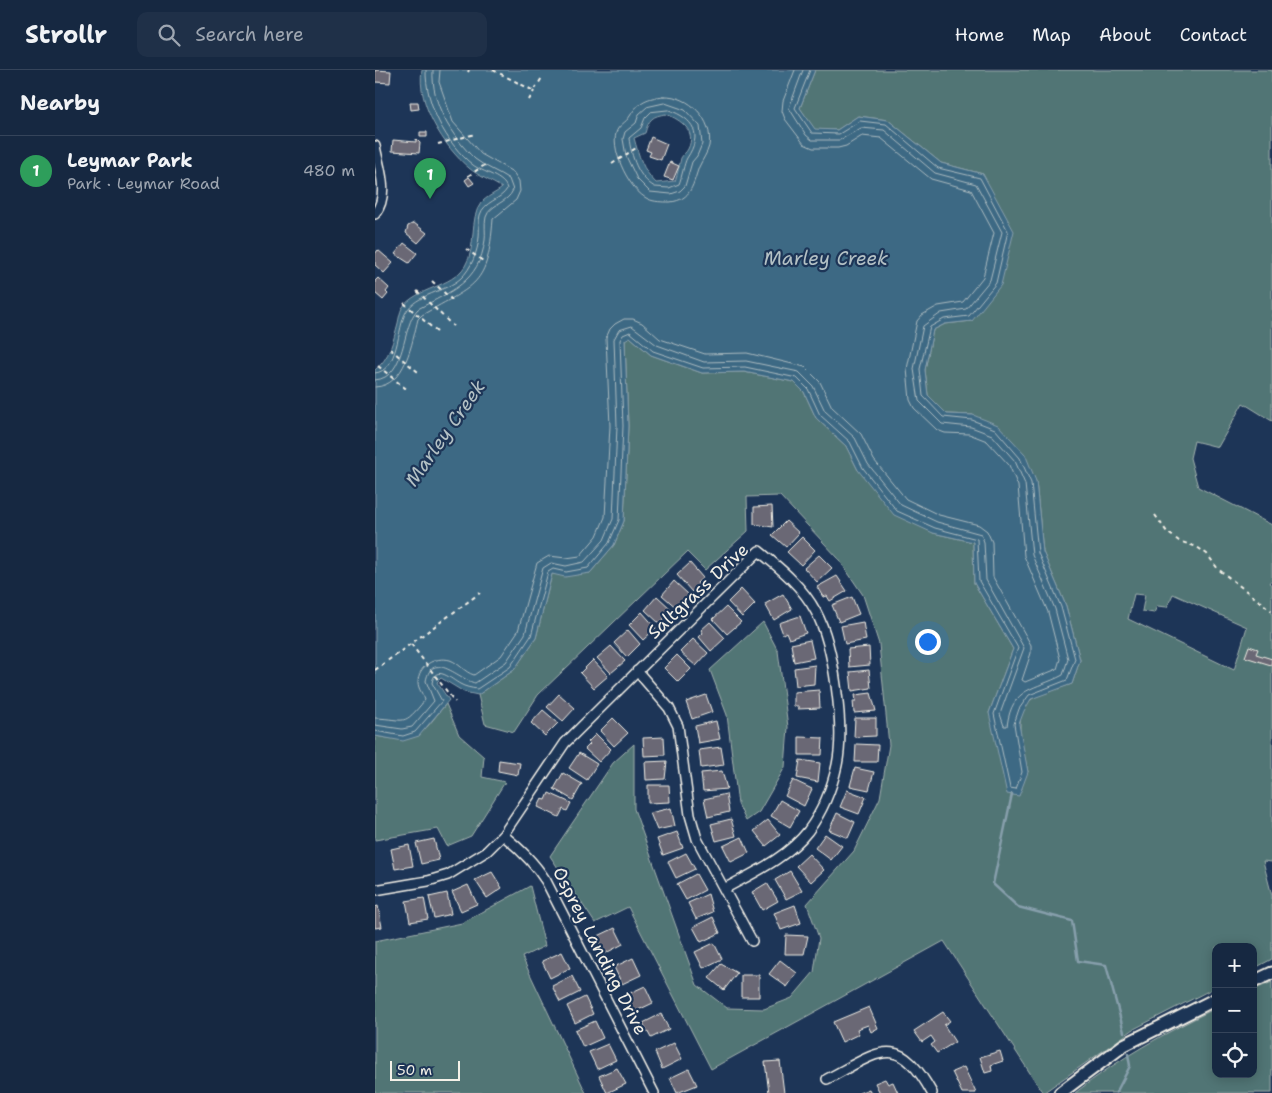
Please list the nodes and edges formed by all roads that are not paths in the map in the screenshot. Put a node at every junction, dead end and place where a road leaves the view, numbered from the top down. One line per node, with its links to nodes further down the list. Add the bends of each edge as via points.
1 (375, 146): 2 (street)
2 (378, 175): 3 (street, via 383,198)
3 (375, 214)
4 (637, 671): 5 (street, Saltgrass Drive, via 565,743); 6 (street, via 669,708 678,726 690,815 697,839); 6 (street, Saltgrass Drive, via 759,551 802,591 825,632 831,656 839,739 838,764 831,788 821,810 791,849)
5 (503, 834): 7 (street, Saltgrass Drive, via 487,850 448,875); 13 (street, Osprey Landing Drive, via 524,852 546,881)
6 (724, 889): 8 (street)
7 (375, 890)
8 (752, 941)
9 (1272, 973): 10 (street)
10 (1257, 980)
11 (1212, 1001): 15 (street, via 1124,1045)
12 (827, 1078): 14 (street, via 872,1055 891,1053 910,1061 919,1070)
13 (654, 1093)
14 (931, 1093)
15 (1060, 1093)

